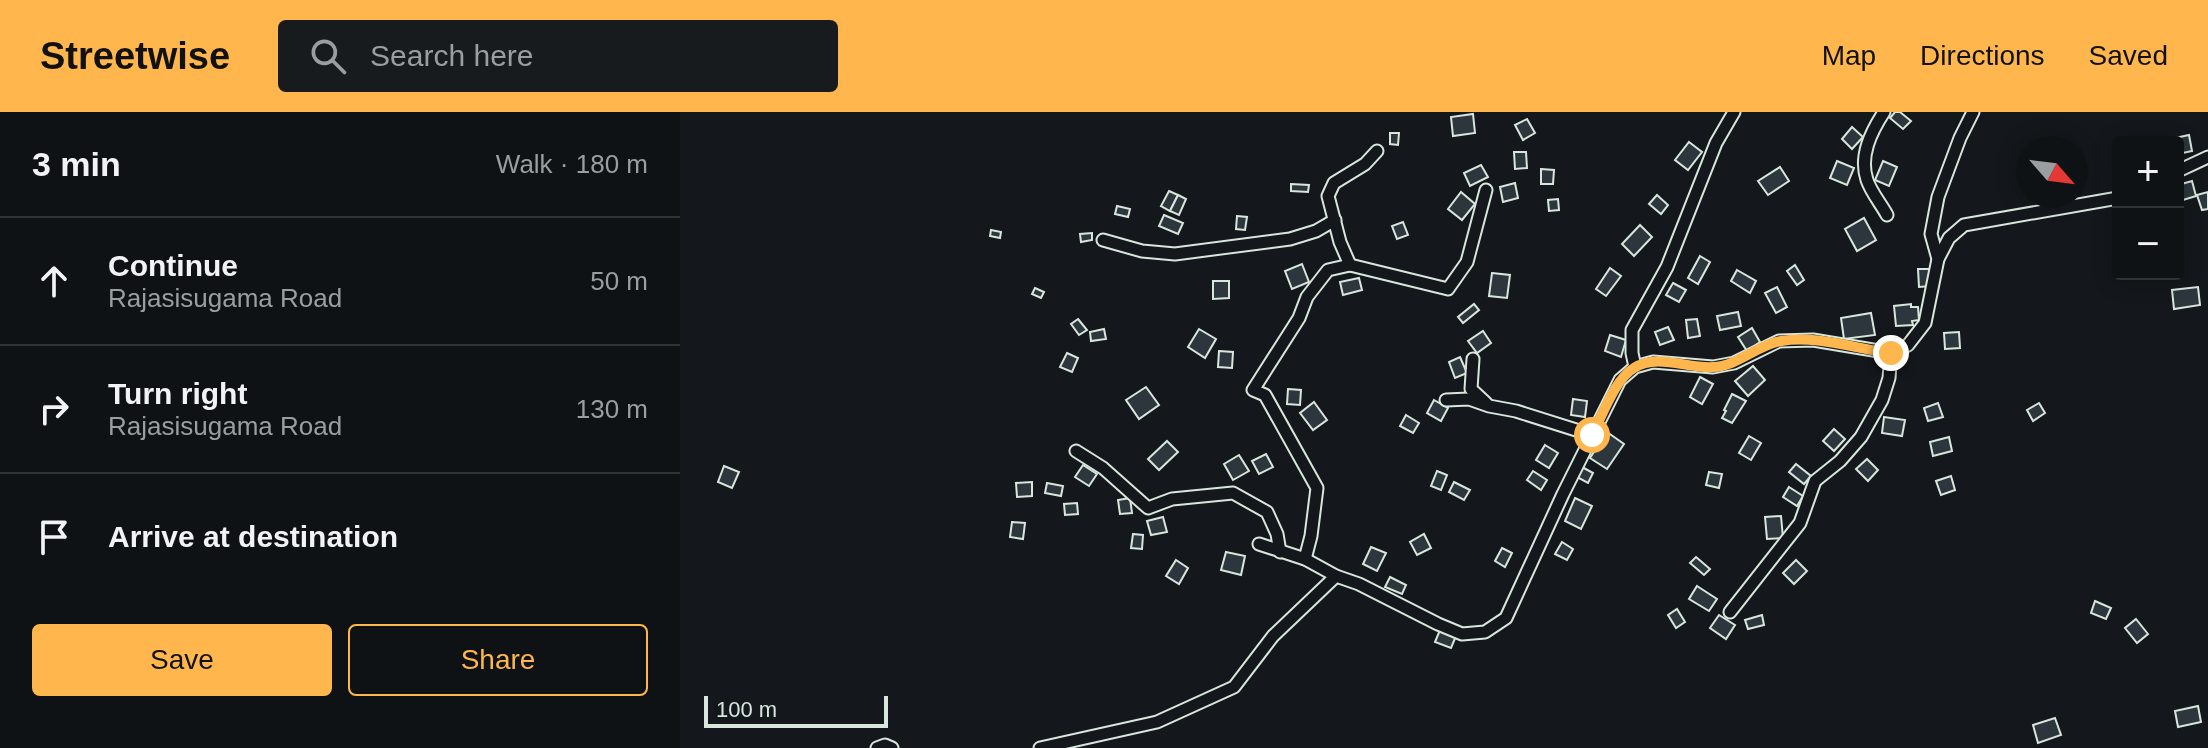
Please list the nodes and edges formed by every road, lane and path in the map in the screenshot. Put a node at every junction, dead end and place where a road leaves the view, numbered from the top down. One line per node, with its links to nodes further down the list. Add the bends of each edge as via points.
1 (1734, 112): 16 (street, via 1716,143 1667,267 1632,330)
2 (1884, 112): 9 (street, via 1871,131 1864,158 1868,181)
3 (1973, 112): 12 (street, via 1938,197 1931,234)
4 (1377, 151): 10 (street, via 1334,183 1328,196)
5 (2208, 157): 6 (street)
6 (2184, 168)
7 (1486, 190): 13 (street, via 1467,262 1448,289)
8 (2112, 199): 12 (street, via 1964,225 1949,238)
9 (1887, 215)
10 (1335, 220): 11 (street, via 1290,239 1175,254); 13 (street)
11 (1103, 240)
12 (1938, 259): 14 (street, via 1925,323 1908,345)
13 (1350, 265): 23 (street, via 1328,270 1307,297 1253,390 1265,395 1317,488)
14 (1891, 353): 16 (street, via 1813,340 1779,341 1713,367 1653,362); 25 (street, via 1882,400 1861,437 1815,481 1800,523)
15 (1473, 359): 18 (street, via 1471,389)
16 (1635, 367): 19 (street, via 1620,380)
17 (1446, 400): 18 (street, via 1469,399)
18 (1489, 406): 19 (street)
19 (1592, 435): 24 (street, via 1506,618 1485,632 1462,634)
20 (1076, 451): 22 (street, via 1148,508 1172,499 1233,493 1267,512)
21 (1259, 544): 22 (street)
22 (1280, 552): 23 (street)
23 (1305, 559): 24 (street)
24 (1336, 576): 28 (street, via 1273,636 1234,687 1157,722)
25 (1730, 612)
26 (877, 748): 27 (street)
27 (892, 748)
28 (1040, 748)

